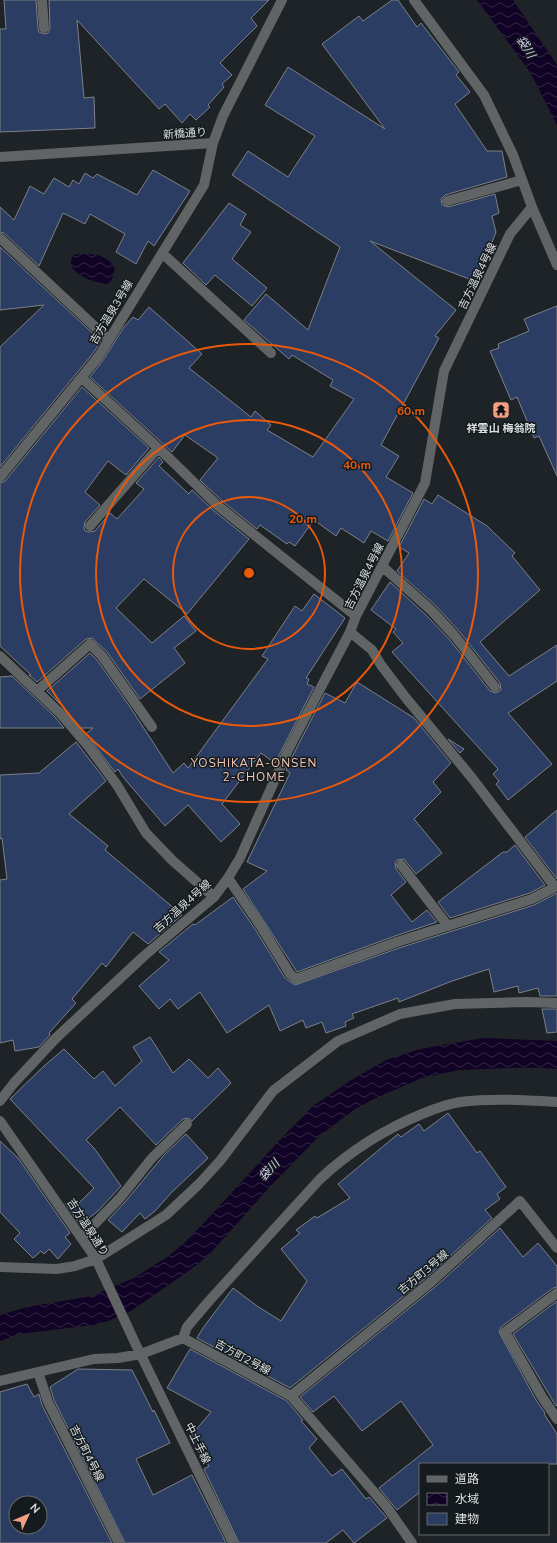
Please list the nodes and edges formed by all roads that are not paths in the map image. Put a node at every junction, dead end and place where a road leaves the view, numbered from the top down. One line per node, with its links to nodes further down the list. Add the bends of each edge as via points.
1 (42, 0): 4 (street)
2 (282, 0): 5 (street, 新橋通り, via 223,116)
3 (414, 0): 7 (street, via 484,95 513,154)
4 (44, 28)
5 (213, 143): 6 (street, 新橋通り); 11 (street, 吉方温泉3号線, via 204,185)
6 (0, 157)
7 (522, 180): 8 (street); 9 (street)
8 (447, 201)
9 (532, 207): 12 (street); 19 (street, 吉方温泉4号線, via 510,234 444,371 425,483)
10 (0, 238): 13 (street)
11 (162, 253): 13 (street, 吉方温泉3号線); 14 (street)
12 (557, 265)
13 (109, 340): 15 (street, 吉方温泉3号線)
14 (271, 353)
15 (82, 378): 16 (street); 17 (street, 吉方温泉3号線)
16 (158, 448): 18 (street); 20 (street, via 217,505)
17 (0, 477)
18 (90, 526)
19 (382, 566): 20 (street, 吉方温泉4号線); 23 (street, via 432,611)
20 (356, 616): 21 (street, 吉方温泉4号線)
21 (350, 632): 27 (street, 吉方温泉4号線, via 288,750 240,858); 28 (street, via 372,650 406,698)
22 (0, 656): 24 (street)
23 (495, 687)
24 (37, 691): 25 (street, via 90,644 102,656); 29 (street, via 89,747 117,785 146,833)
25 (152, 727)
26 (401, 865): 30 (street)
27 (228, 878): 29 (street, 吉方温泉4号線); 30 (street, via 290,974 296,979)
28 (556, 886): 30 (street, via 532,899)
29 (214, 897): 32 (street, 吉方温泉4号線, via 144,956 56,1038)
30 (448, 926)
31 (557, 1003): 38 (street, via 455,1004 400,1014 338,1041 273,1091 220,1161 166,1215)
32 (0, 1101)
33 (557, 1102): 41 (street, via 459,1102 398,1124 357,1148 320,1179 209,1301 187,1327)
34 (0, 1121): 36 (street, 吉方温泉通り)
35 (187, 1124): 36 (street, via 152,1158 120,1198)
36 (82, 1237): 38 (street, 吉方温泉通り)
37 (557, 1248): 45 (street, 吉方町3号線, via 520,1201 431,1282)
38 (98, 1264): 39 (street, via 57,1269); 42 (street, 吉方温泉通り)
39 (0, 1267)
40 (557, 1293): 46 (street, via 505,1332)
41 (183, 1338): 42 (street); 45 (street, 吉方町2号線)
42 (141, 1354): 43 (street, via 94,1360); 48 (street, 中土手線)
43 (38, 1372): 44 (street); 47 (street, 吉方町4号線, via 48,1402)
44 (0, 1381)
45 (291, 1396): 49 (street, 吉方町2号線, via 386,1506)
46 (557, 1419)
47 (119, 1543)
48 (233, 1543)
49 (412, 1543)

